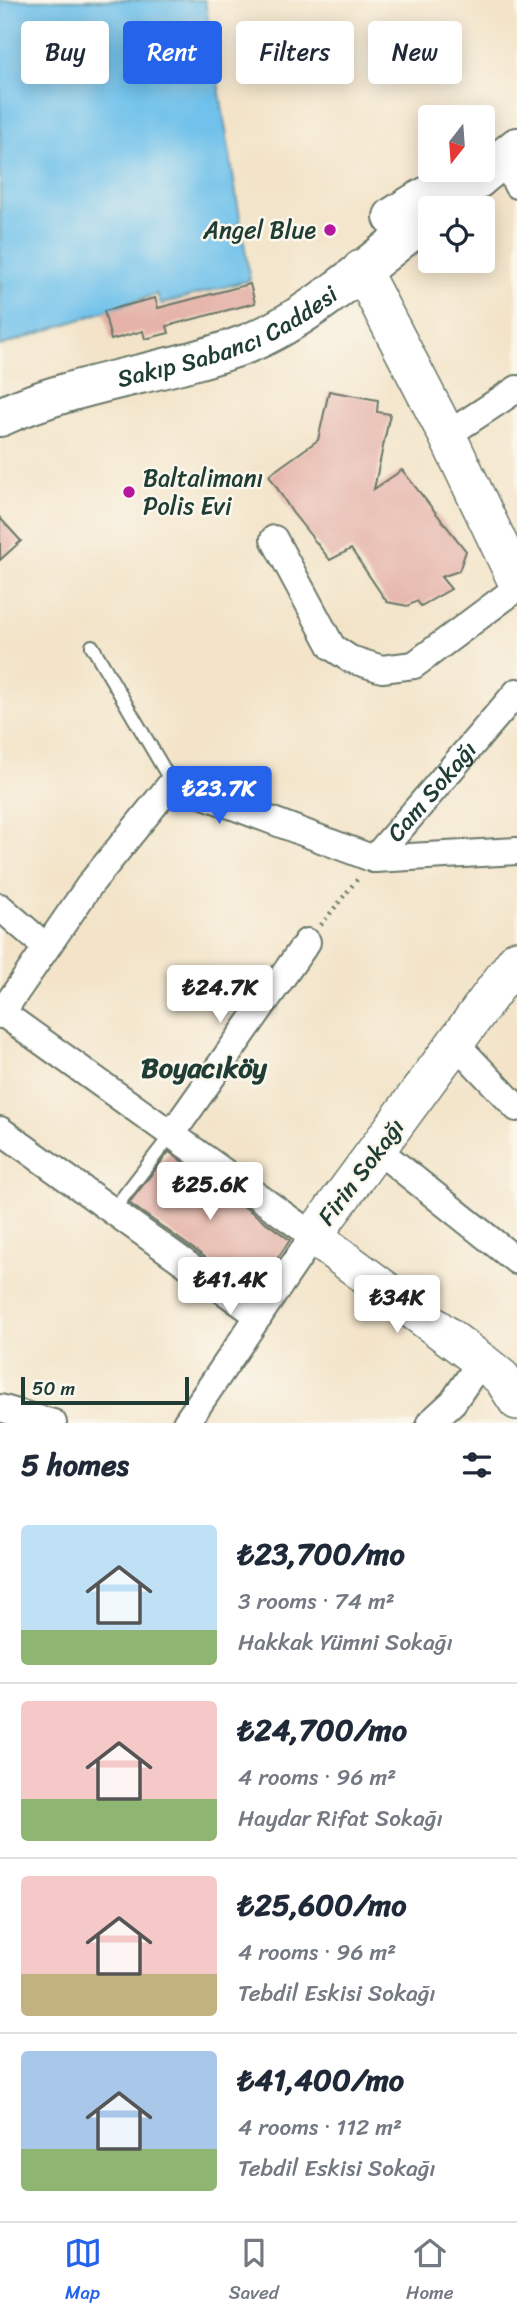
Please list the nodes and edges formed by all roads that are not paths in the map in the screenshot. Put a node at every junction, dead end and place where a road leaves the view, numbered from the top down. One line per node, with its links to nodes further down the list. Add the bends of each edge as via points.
1 (504, 167): 2 (main road); 4 (main road, via 424,196 376,229 368,238)
2 (459, 196)
3 (418, 224): 4 (main road, Sakıp Sabancı Caddesi)
4 (360, 269): 6 (main road, Sakıp Sabancı Caddesi, via 298,315 248,343 61,394); 7 (street)
5 (517, 389): 7 (street)
6 (0, 417)
7 (447, 435): 9 (street)
8 (274, 539): 10 (street, via 332,647 350,659 382,669 414,665)
9 (517, 582)
10 (517, 589)
11 (92, 646): 13 (lane)
12 (517, 692): 15 (street, Cam Sokağı)
13 (172, 783): 15 (street); 18 (street)
14 (517, 851): 15 (street)
15 (374, 859)
16 (0, 907): 18 (street)
17 (307, 942): 24 (street)
18 (46, 947): 20 (street)
19 (517, 959): 21 (street, Firin Sokağı)
20 (1, 1014): 24 (street)
21 (455, 1044): 22 (street); 25 (street, Firin Sokağı)
22 (517, 1108)
23 (0, 1130): 26 (street)
24 (171, 1135): 26 (lane); 27 (street)
25 (379, 1150): 27 (street, Firin Sokağı); 28 (street)
26 (113, 1210): 29 (street)
27 (313, 1236): 29 (street, Firin Sokağı); 30 (street)
28 (517, 1261)
29 (259, 1316): 33 (street, Firin Sokağı)
30 (504, 1376): 34 (street, via 453,1402)
31 (0, 1408): 32 (street)
32 (53, 1423)
33 (186, 1423)
34 (430, 1423)

